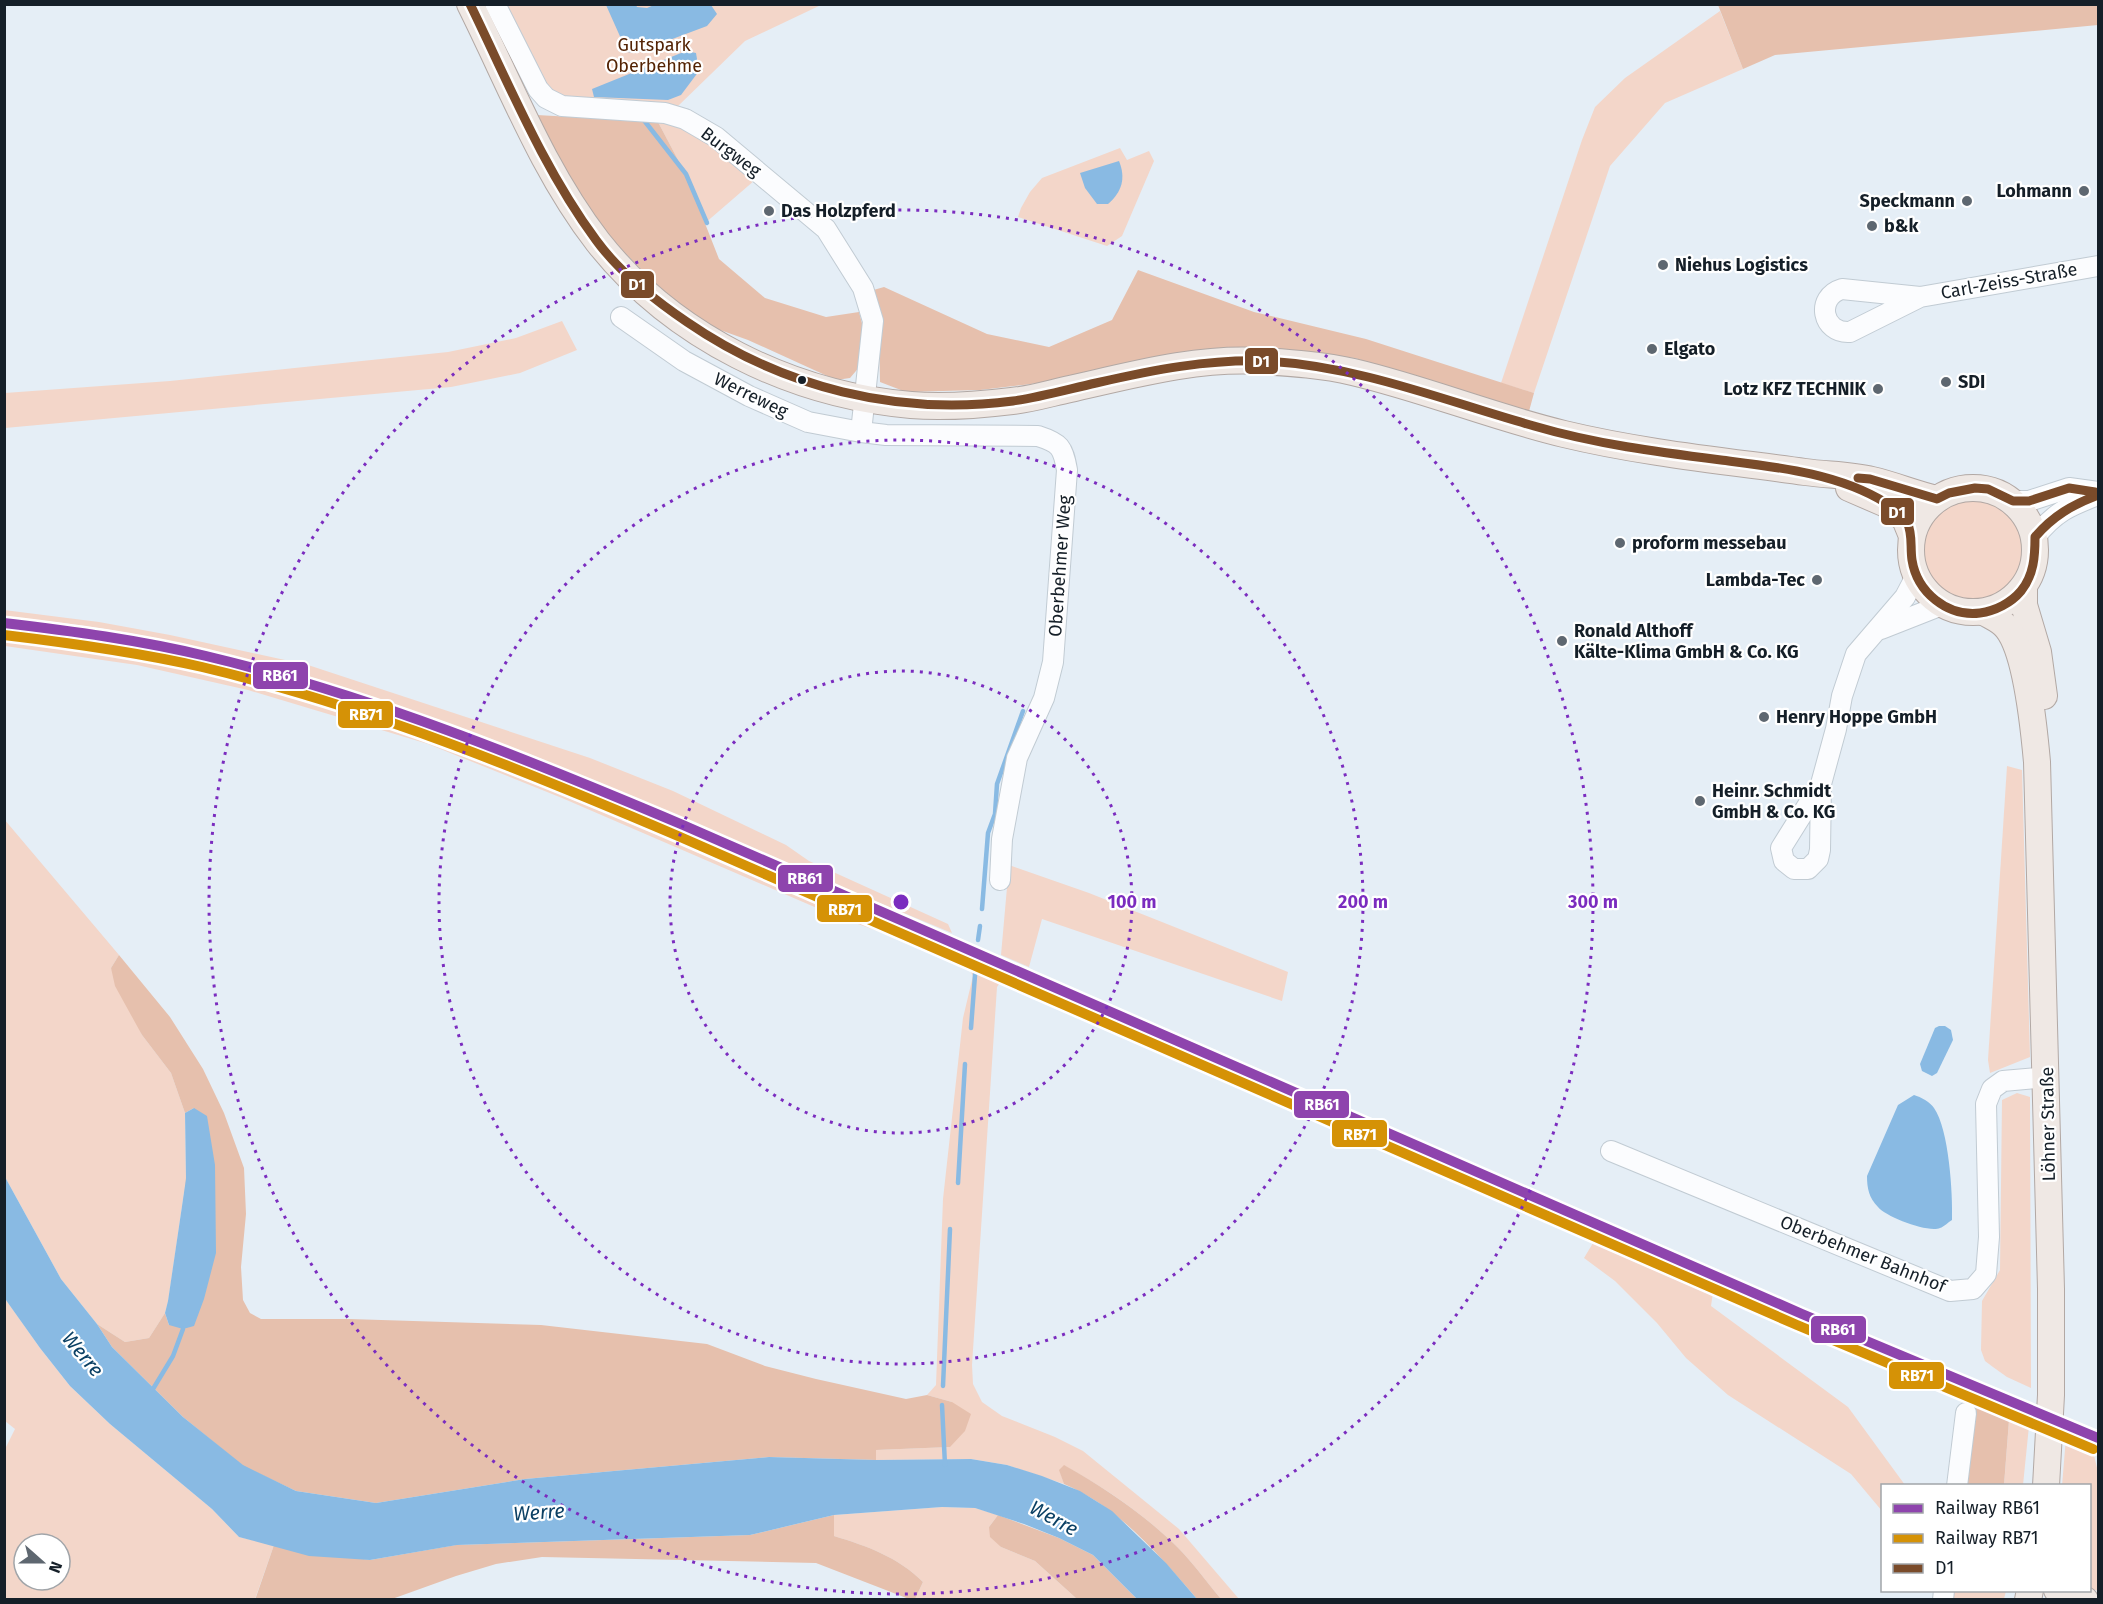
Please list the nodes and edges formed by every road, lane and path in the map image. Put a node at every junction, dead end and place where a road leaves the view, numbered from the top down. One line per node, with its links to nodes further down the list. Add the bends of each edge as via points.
1 (470, 4): 6 (main road, via 550,167 597,241 626,273 659,303 724,347 799,381)
2 (495, 4): 6 (street, Burgweg, via 546,98 562,106 665,113 685,119 716,137 826,229 863,288 873,321)
3 (2098, 266): 4 (street, Carl-Zeiss-Straße)
4 (1920, 297)
5 (621, 317): 7 (street, Werreweg, via 684,361 749,396 808,422)
6 (865, 399): 7 (street); 8 (main road, via 962,406 1018,400 1175,366 1221,361 1311,365 1352,372 1562,434)
7 (861, 432): 21 (street, Oberbehmer Weg, via 1038,436 1055,441 1064,452 1067,470 1053,662 1044,698 1017,758 1002,838)
8 (1808, 473): 10 (main road, via 1870,479); 12 (main road, via 1886,504 1905,519)
9 (2098, 494): 11 (street, via 2070,488 2029,501); 13 (street, via 2066,508)
10 (1937, 499): 11 (main road, via 1975,488 1989,489); 12 (main road)
11 (2013, 501): 13 (main road)
12 (1912, 536): 14 (main road)
13 (2035, 537): 15 (main road, via 2036,554)
14 (1916, 576): 16 (main road); 18 (street, via 1905,597)
15 (2024, 588): 17 (main road, via 2006,604); 19 (main road, Löhner Straße, via 2024,605 2038,652 2045,702)
16 (1942, 605): 17 (main road, via 1970,613); 18 (street)
17 (1984, 612): 19 (main road, Löhner Straße, via 2007,628 2017,646 2031,707)
18 (1876, 631): 20 (street, via 1856,654)
19 (2037, 762): 22 (main road, Löhner Straße)
20 (1821, 784)
21 (1000, 880)
22 (2047, 1077): 23 (street, Oberbehmer Bahnhof, via 2003,1081 1992,1089 1986,1104 1988,1246 1986,1274 1973,1289 1950,1291); 26 (main road, Löhner Straße, via 2051,1395)
23 (1611, 1151)
24 (1966, 1413): 25 (street)
25 (1957, 1484)
26 (2046, 1484)
27 (2063, 1592): 28 (main road)
28 (2085, 1599)

